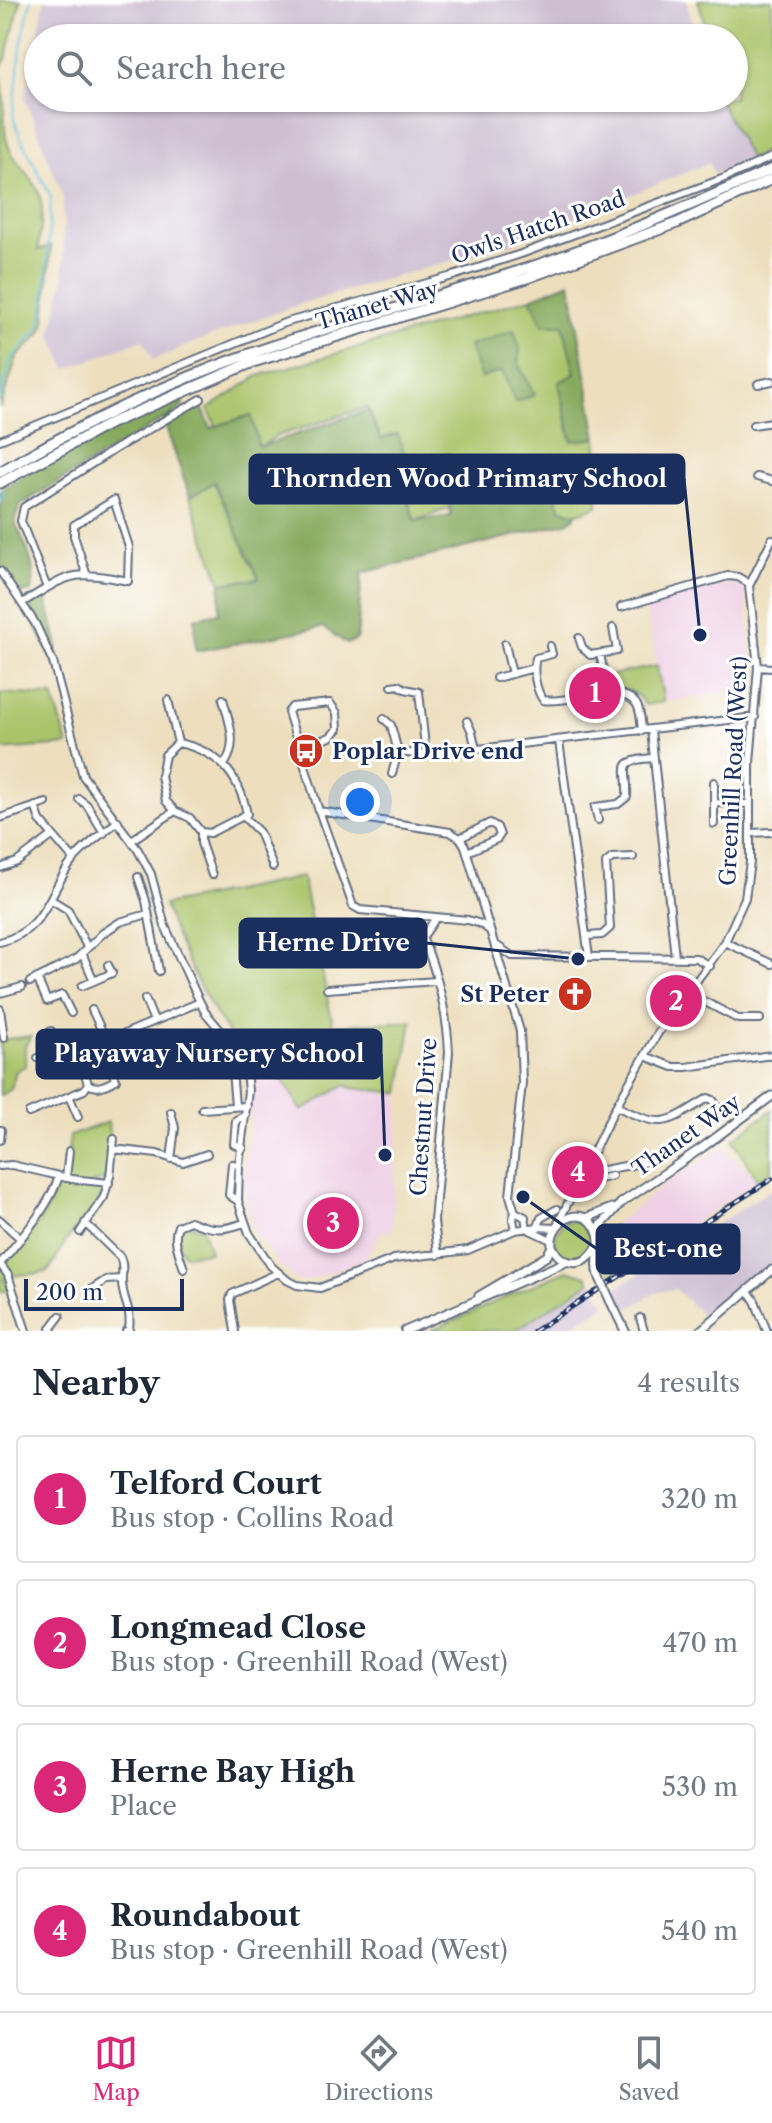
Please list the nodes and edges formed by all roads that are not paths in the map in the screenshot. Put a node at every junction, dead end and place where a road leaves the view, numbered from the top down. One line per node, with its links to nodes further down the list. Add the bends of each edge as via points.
1 (772, 157): 9 (street, Owls Hatch Road, via 535,249 271,328)
2 (772, 169): 10 (highway, Thanet Way, via 523,270 202,372 108,414)
3 (772, 179): 13 (highway, Thanet Way, via 677,223 527,278 253,362 111,423)
4 (772, 381): 5 (street)
5 (758, 384)
6 (201, 399): 18 (street, via 24,507 21,521)
7 (772, 422): 8 (street)
8 (753, 426)
9 (0, 440)
10 (0, 472)
11 (757, 477): 12 (street)
12 (772, 481)
13 (0, 483)
14 (772, 539): 17 (street)
15 (0, 571): 19 (street)
16 (86, 573): 16 (street, via 74,525 114,500 129,547 128,581); 18 (street, via 69,575)
17 (750, 584): 20 (street, via 728,576); 26 (street, Greenhill Road (West))
18 (47, 588): 19 (street)
19 (22, 603): 67 (street, via 53,662 78,765)
20 (621, 607)
21 (613, 628): 25 (street, via 617,651)
22 (579, 638): 25 (street, via 588,654)
23 (505, 644): 29 (street)
24 (550, 646): 27 (street, via 552,654 536,658)
25 (600, 654): 35 (street)
26 (758, 667): 28 (street); 40 (street, Greenhill Road (West))
27 (534, 668): 29 (street); 36 (street, via 543,700)
28 (772, 668)
29 (512, 674): 30 (street)
30 (496, 678)
31 (585, 684): 36 (street)
32 (392, 686): 34 (street)
33 (427, 688): 34 (street)
34 (419, 692): 51 (street)
35 (608, 694): 36 (street); 45 (street, via 635,702)
36 (586, 697)
37 (223, 699): 53 (street, via 232,741)
38 (168, 700): 47 (street)
39 (396, 717): 43 (street)
40 (755, 717): 44 (street); 59 (street, Greenhill Road (West))
41 (384, 719): 43 (street)
42 (467, 721): 49 (street)
43 (391, 725): 50 (street)
44 (651, 730): 45 (street); 52 (street)
45 (642, 731): 46 (street)
46 (559, 741): 49 (street); 92 (street)
47 (178, 743): 53 (street, via 198,747); 61 (street, via 165,755 161,776 166,801)
48 (300, 749): 48 (street, via 289,708 333,705 339,725 335,734); 62 (street)
49 (476, 749): 51 (street)
50 (398, 752): 51 (street); 54 (street)
51 (426, 755)
52 (653, 758): 66 (street, via 627,763 627,797 596,805); 99 (street)
53 (224, 765): 64 (street, via 239,784 247,814)
54 (390, 769)
55 (713, 782): 58 (street)
56 (79, 799): 72 (street)
57 (46, 803): 60 (street)
58 (714, 803): 59 (street); 68 (street)
59 (750, 804): 73 (street, Greenhill Road (West))
60 (35, 806): 65 (street); 74 (street)
61 (175, 811): 70 (street); 76 (street)
62 (319, 811): 63 (street); 69 (street)
63 (337, 815): 69 (street); 75 (street, via 450,832)
64 (243, 816): 70 (street, via 210,833); 80 (street, via 259,832)
65 (0, 818)
66 (598, 820)
67 (118, 821): 72 (street); 76 (street)
68 (714, 824)
69 (325, 830): 87 (street, via 353,906)
70 (201, 832): 82 (street)
71 (772, 832): 73 (street)
72 (104, 833): 79 (street)
73 (750, 833): 94 (street, Greenhill Road (West), via 748,885)
74 (52, 836): 79 (street); 81 (street)
75 (460, 838): 77 (street); 77 (street, via 490,823 497,827 497,839)
76 (132, 840): 115 (street, via 151,874 165,926)
77 (467, 852): 85 (street)
78 (633, 858): 92 (street, via 606,863 610,928)
79 (74, 860): 84 (street)
80 (273, 867)
81 (0, 868)
82 (212, 875)
83 (138, 877): 86 (street)
84 (52, 900): 93 (street, via 28,929); 96 (street, via 68,910)
85 (483, 908): 89 (street); 90 (street)
86 (148, 914): 96 (street, via 120,922); 104 (street)
87 (410, 915): 88 (street); 91 (street, Chestnut Drive)
88 (436, 918): 89 (street); 91 (street)
89 (468, 920): 90 (street)
90 (492, 933): 95 (street)
91 (424, 935): 106 (street, Chestnut Drive)
92 (587, 936): 98 (street)
93 (0, 942)
94 (725, 942): 100 (street); 102 (street, Greenhill Road (West))
95 (496, 945): 97 (street); 103 (street)
96 (84, 950): 105 (street); 118 (street, via 33,980 47,1001 62,995)
97 (512, 956): 98 (street); 103 (street)
98 (589, 957): 99 (street)
99 (675, 957): 102 (street, via 696,958)
100 (772, 964)
101 (108, 965): 105 (street, via 112,973)
102 (710, 966): 112 (street, Greenhill Road (West))
103 (502, 969): 159 (street, via 522,1051 510,1196)
104 (159, 971)
105 (94, 981): 107 (street)
106 (436, 981): 109 (street); 174 (street, Chestnut Drive, via 449,1052 434,1221)
107 (82, 986)
108 (22, 987): 111 (street)
109 (336, 988): 110 (street); 113 (street)
110 (327, 989)
111 (0, 993)
112 (688, 993): 119 (street, via 738,1019); 127 (street, Greenhill Road (West))
113 (337, 997)
114 (145, 999): 120 (street)
115 (200, 1002): 120 (street); 135 (street, via 241,1058 248,1080)
116 (0, 1009): 122 (street)
117 (92, 1010): 123 (street)
118 (71, 1013)
119 (760, 1019)
120 (154, 1021): 123 (street)
121 (51, 1031): 124 (street)
122 (4, 1038)
123 (107, 1042): 129 (street, via 91,1048)
124 (59, 1049): 128 (street); 129 (street, via 62,1057)
125 (772, 1055): 127 (street, via 686,1067)
126 (105, 1056): 131 (street, via 116,1080 94,1088)
127 (645, 1056): 136 (street, Greenhill Road (West))
128 (38, 1058)
129 (82, 1059): 131 (street)
130 (232, 1071): 134 (street)
131 (88, 1084): 132 (street)
132 (69, 1096): 140 (street); 141 (street)
133 (772, 1096): 157 (main road, Thanet Way)
134 (235, 1105): 135 (street); 138 (street)
135 (247, 1106): 164 (street, via 246,1115 236,1120 234,1144 243,1148 239,1165 232,1164 228,1189)
136 (616, 1106): 137 (street, via 658,1123 708,1098); 151 (street, Greenhill Road (West))
137 (718, 1108)
138 (202, 1109)
139 (171, 1112): 148 (street)
140 (29, 1113)
141 (78, 1117)
142 (1, 1130): 144 (street)
143 (114, 1139): 145 (street)
144 (0, 1140)
145 (113, 1149): 148 (street); 155 (street)
146 (69, 1151): 154 (street)
147 (207, 1154): 148 (street, via 194,1164)
148 (171, 1159)
149 (647, 1162): 152 (street)
150 (0, 1166): 154 (street)
151 (583, 1170): 152 (street); 156 (street, Greenhill Road (West))
152 (592, 1172): 153 (street, via 594,1180)
153 (612, 1176)
154 (62, 1177): 155 (street); 171 (street)
155 (109, 1183): 163 (street)
156 (569, 1201): 160 (street); 165 (street, Greenhill Road (West))
157 (621, 1203): 161 (main road); 169 (main road)
158 (557, 1209): 166 (street, via 541,1218)
159 (515, 1212): 167 (street, via 525,1217); 168 (street)
160 (574, 1216): 161 (main road); 165 (main road)
161 (586, 1218): 169 (main road)
162 (0, 1220): 171 (street)
163 (85, 1223): 170 (street); 182 (street, via 120,1257)
164 (244, 1223): 178 (street, via 218,1230 190,1221 178,1226); 180 (street)
165 (556, 1225): 166 (street); 172 (main road)
166 (538, 1227): 167 (street)
167 (527, 1228): 168 (street); 172 (street)
168 (515, 1230): 174 (street, via 468,1250)
169 (597, 1230): 173 (main road)
170 (80, 1232)
171 (21, 1239): 177 (street)
172 (552, 1243): 175 (main road); 185 (main road, via 547,1256)
173 (597, 1247): 176 (main road); 181 (main road)
174 (438, 1255): 180 (street, via 394,1259 332,1285 310,1288)
175 (566, 1262): 176 (main road); 185 (main road)
176 (582, 1262): 181 (main road)
177 (0, 1264): 189 (street)
178 (184, 1269)
179 (772, 1270): 184 (main road)
180 (278, 1273): 191 (street, via 232,1294)
181 (599, 1275): 193 (main road, bridge)
182 (121, 1279): 183 (street); 187 (street, via 131,1314)
183 (92, 1289)
184 (748, 1291): 188 (main road); 194 (street)
185 (474, 1300): 192 (main road)
186 (60, 1316): 190 (street)
187 (129, 1330)
188 (701, 1330)
189 (26, 1331)
190 (52, 1331)
191 (235, 1331)
192 (405, 1331)
193 (625, 1331)
194 (767, 1331)

